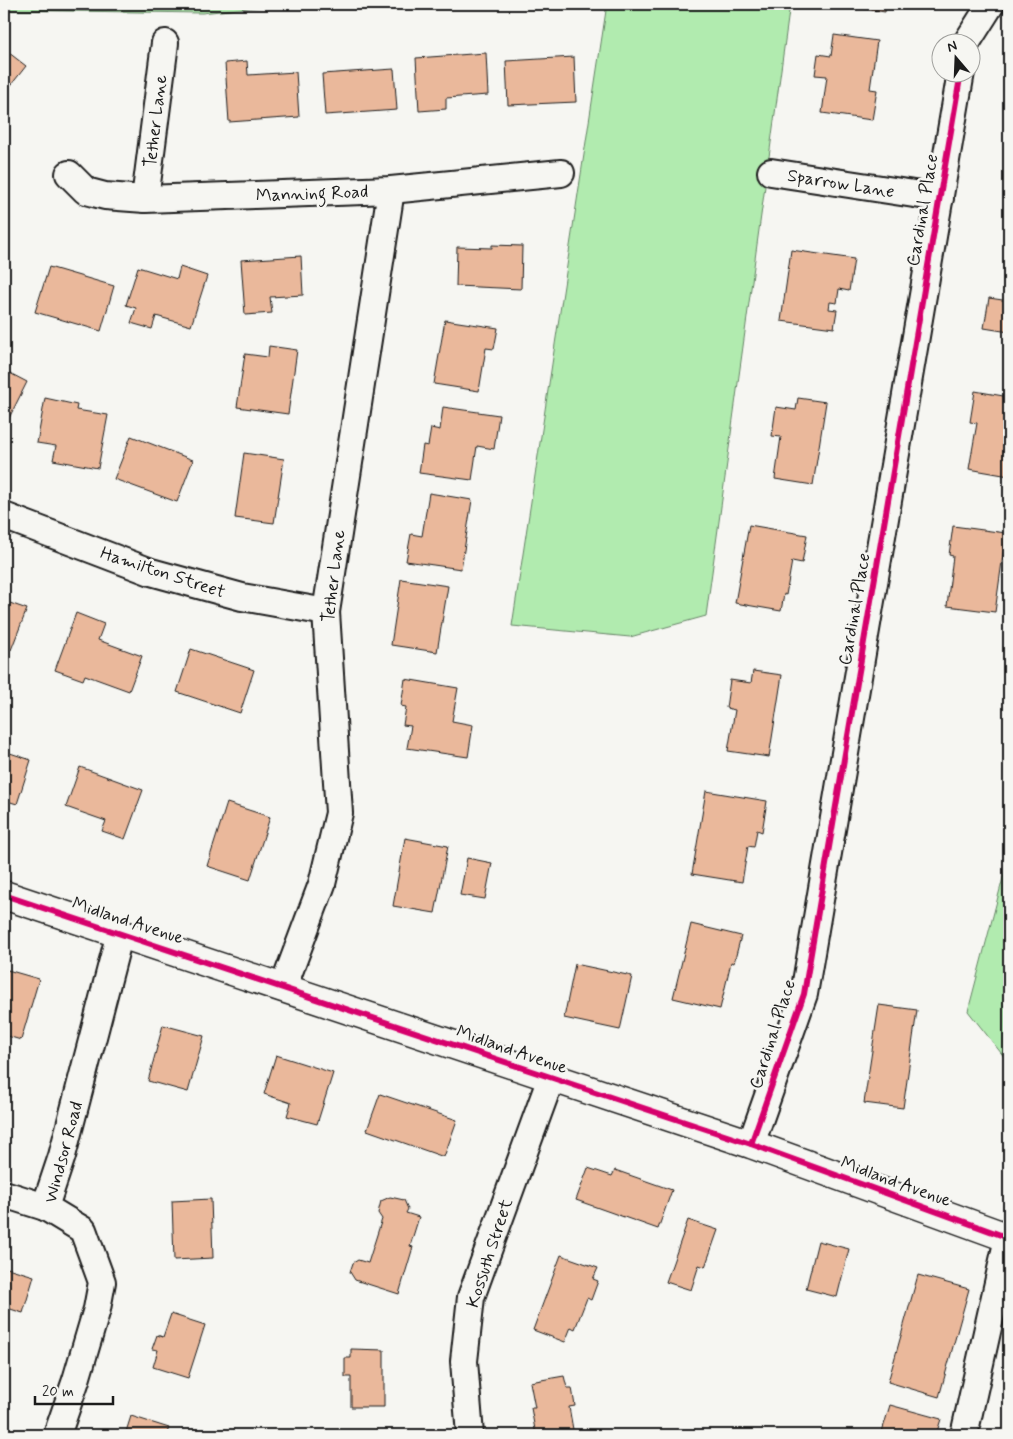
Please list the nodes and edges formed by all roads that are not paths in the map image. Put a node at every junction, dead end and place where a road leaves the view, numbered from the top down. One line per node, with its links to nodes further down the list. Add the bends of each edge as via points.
1 (991, 4): 2 (street)
2 (973, 32)
3 (165, 43): 9 (street, Tether Lane)
4 (959, 82): 10 (street, Cardinal Place)
5 (771, 172): 10 (street, Sparrow Lane)
6 (561, 173): 8 (street, Manning Road)
7 (69, 174): 9 (street, Manning Road, via 86,191 105,196)
8 (392, 190): 9 (street, Manning Road); 12 (street, Tether Lane)
9 (145, 198)
10 (940, 198): 17 (street, Cardinal Place, via 804,994)
11 (4, 516): 12 (street, Hamilton Street, via 151,572 242,597)
12 (326, 612): 15 (street, Tether Lane, via 339,813 322,884)
13 (4, 895): 14 (street, Midland Avenue)
14 (120, 933): 15 (street, Midland Avenue); 19 (street, Windsor Road)
15 (283, 988): 16 (street, Midland Avenue)
16 (551, 1078): 17 (street, Midland Avenue); 22 (street, Kossuth Street, via 470,1297 464,1361)
17 (751, 1144): 20 (street, Midland Avenue)
18 (4, 1194): 19 (street)
19 (46, 1207): 21 (street, Windsor Road, via 83,1230 102,1282)
20 (1009, 1238): 23 (street)
21 (57, 1435)
22 (470, 1435)
23 (964, 1435)

